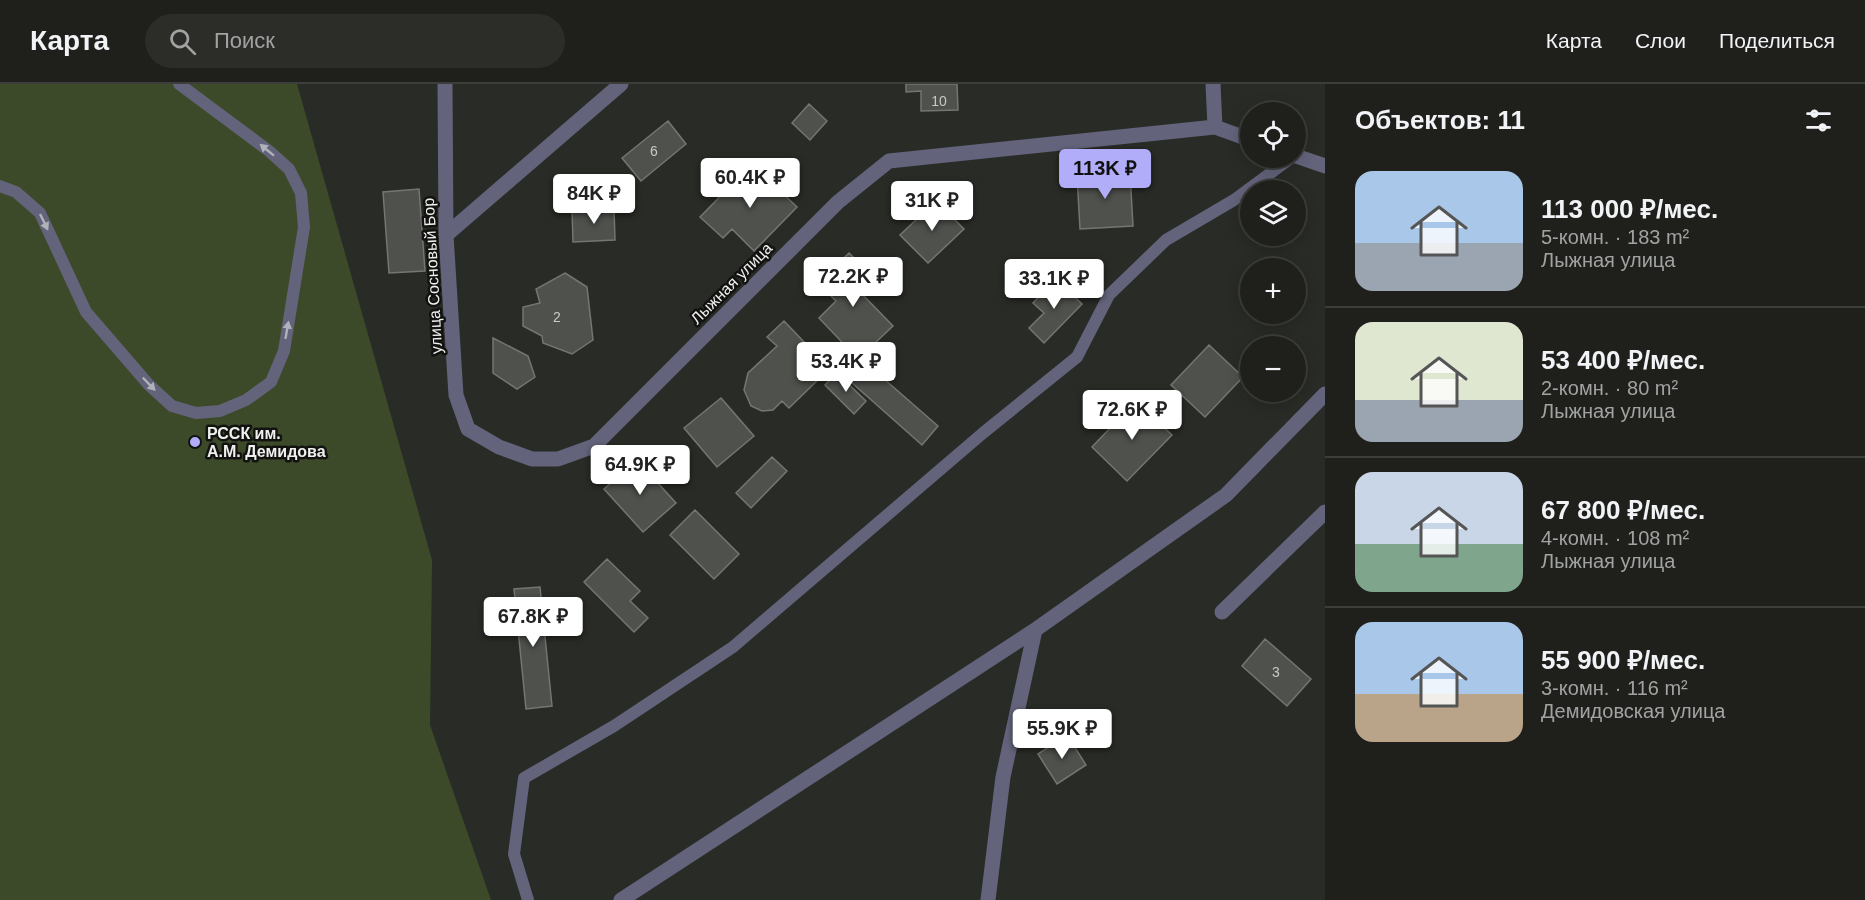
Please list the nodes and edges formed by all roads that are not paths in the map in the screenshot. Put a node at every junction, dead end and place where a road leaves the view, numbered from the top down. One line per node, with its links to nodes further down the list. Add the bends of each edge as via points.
1 (179, 84): 10 (lane, one-way to 1, via 16,192 40,213 86,312 171,406 195,413 220,411 246,400 271,382 284,351 304,227 301,194 289,169)
2 (445, 84): 11 (street, улица Сосновый Бор)
3 (621, 84): 11 (street)
4 (1213, 84): 5 (street)
5 (1215, 127): 6 (street, Лыжная улица); 13 (street, Лыжная улица, via 889,160 838,202 594,446 558,459 532,459)
6 (1240, 136)
7 (1306, 159): 8 (street)
8 (1325, 166)
9 (1277, 168): 18 (lane, via 1234,200 1166,240 1109,295 1077,357 733,647 614,726 525,778 514,854)
10 (0, 186)
11 (446, 235): 13 (street, улица Сосновый Бор, via 456,395 468,429)
12 (1325, 394): 16 (street, via 1226,495)
13 (499, 447)
14 (1325, 512): 15 (street)
15 (1222, 612)
16 (1035, 630): 17 (street, via 1003,777); 19 (street)
17 (988, 899)
18 (528, 900)
19 (621, 900)

